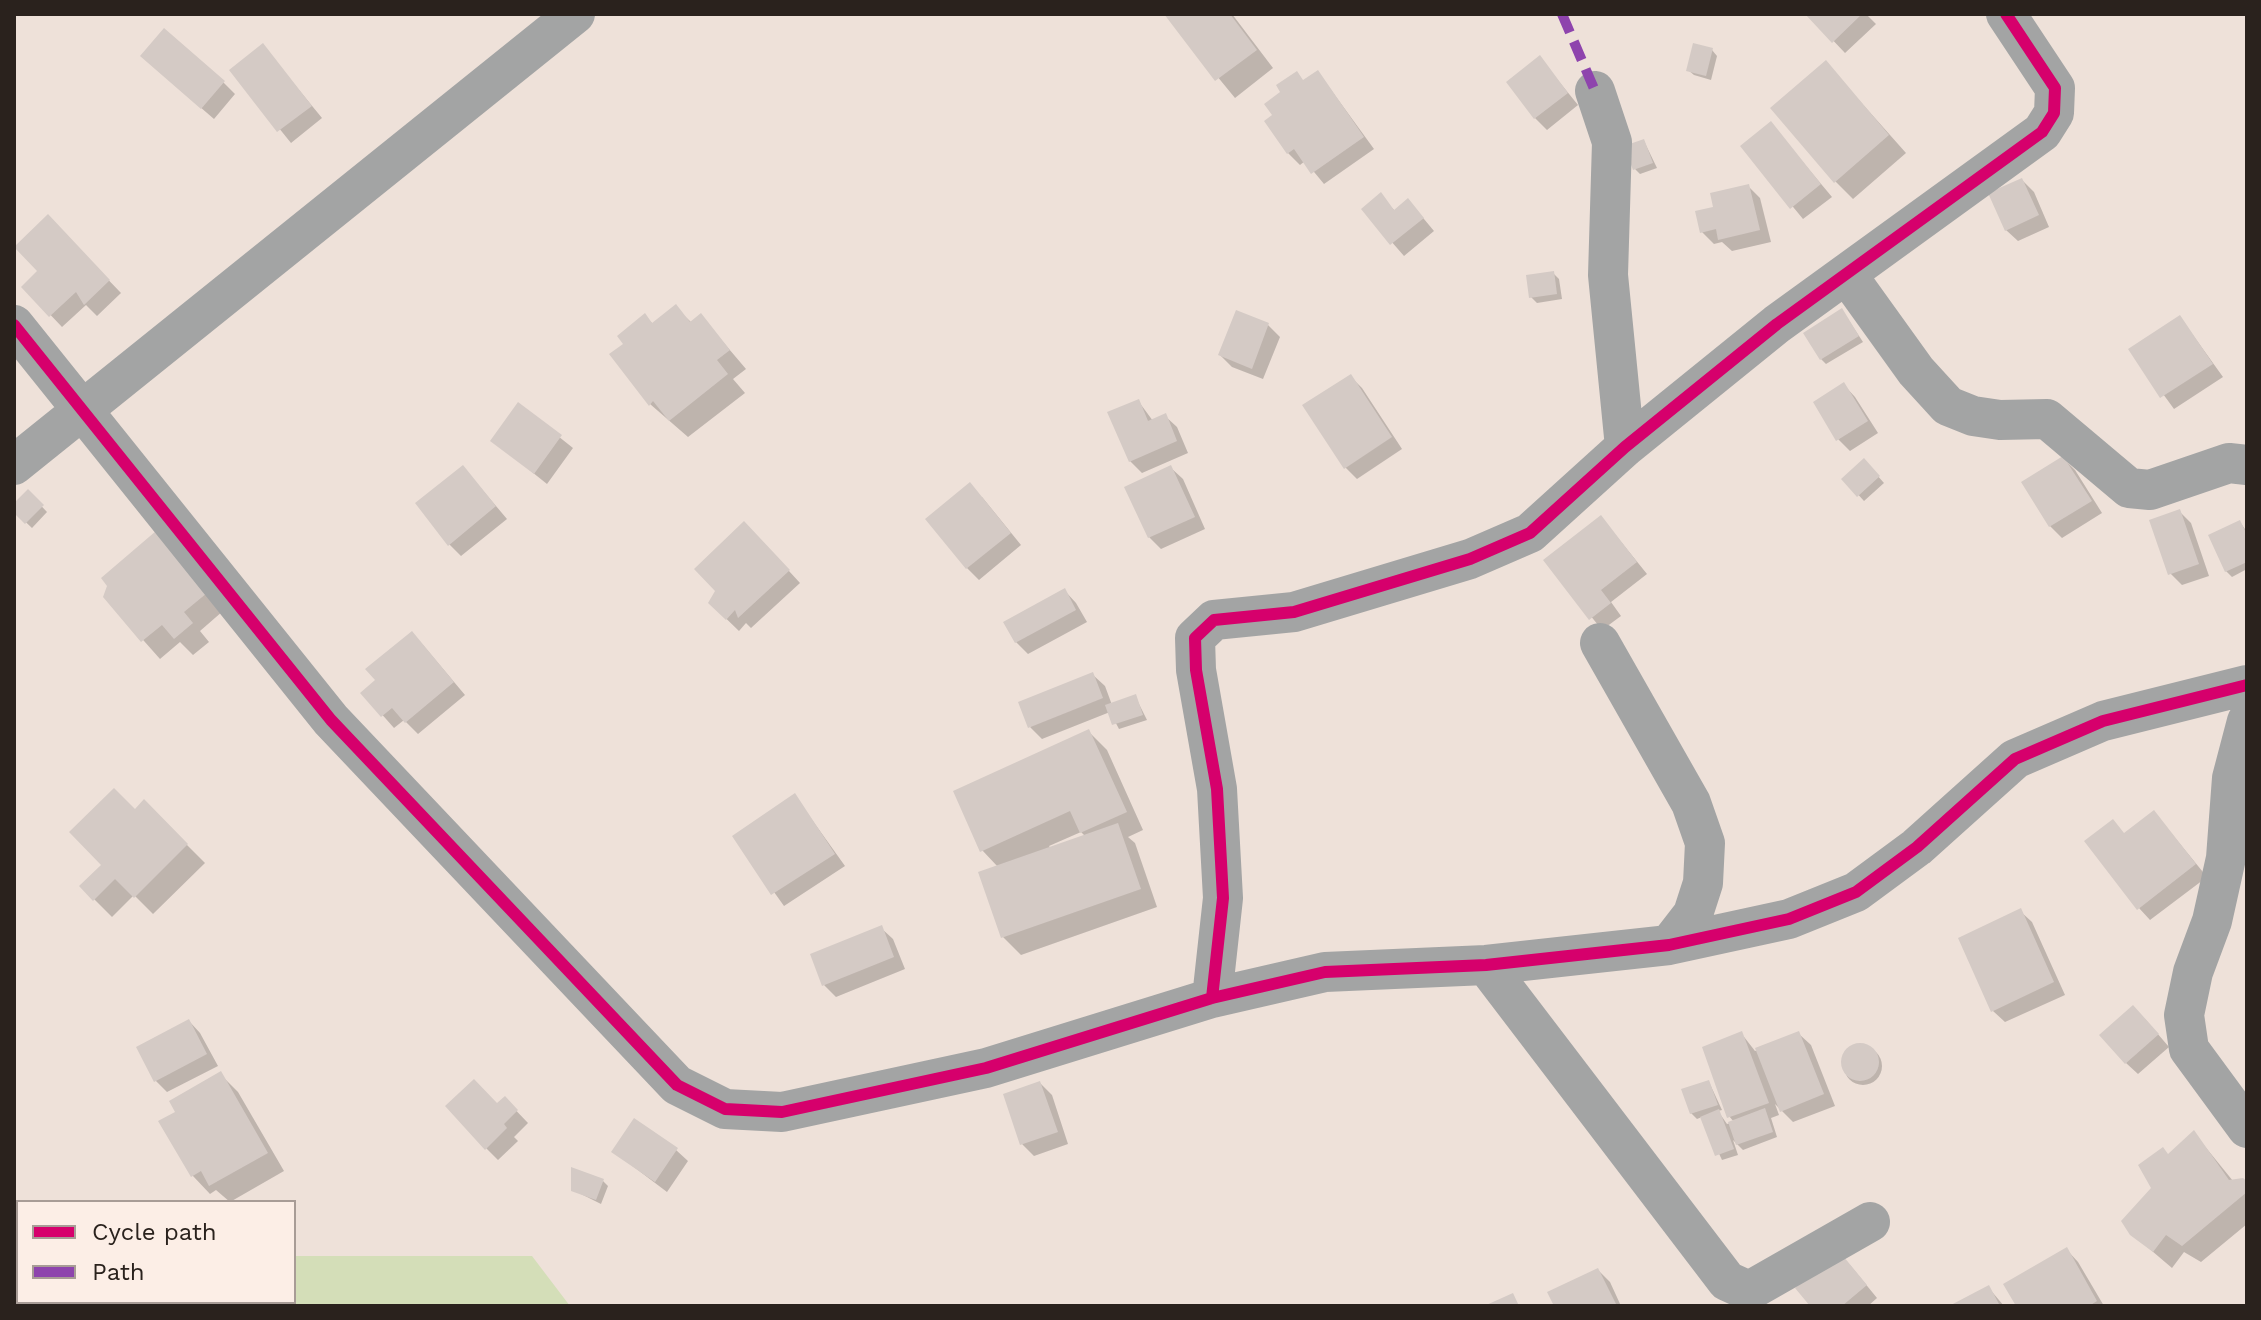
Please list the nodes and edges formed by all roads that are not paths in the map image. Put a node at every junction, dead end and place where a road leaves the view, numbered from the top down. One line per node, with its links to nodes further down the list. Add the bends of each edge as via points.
1 (575, 14): 6 (street)
2 (2006, 14): 4 (street, via 2055,88 2054,113 2042,132)
3 (1595, 91): 7 (street, via 1612,142 1608,275)
4 (1847, 275): 7 (street, via 1777,324); 9 (street, via 1948,406 2000,420 2047,419 2129,488 2150,490 2229,463)
5 (14, 325): 6 (street)
6 (82, 411): 8 (street); 15 (street, via 331,720 677,1085 725,1109 782,1112 986,1068)
7 (1625, 447): 15 (street, via 1530,533 1470,559 1294,612 1214,620 1195,638 1217,789 1223,898)
8 (14, 465)
9 (2247, 465)
10 (1600, 643): 13 (street, via 1691,803 1705,843 1703,883 1693,914)
11 (2247, 685): 13 (street, via 2103,721 2051,741 2015,759 1917,847 1856,892 1789,919)
12 (2247, 721): 16 (street, via 2232,778 2226,858 2184,1015 2189,1049)
13 (1669, 945): 14 (street)
14 (1486, 965): 15 (street, via 1325,972); 17 (street, via 1727,1281 1749,1291)
15 (1212, 998)
16 (2247, 1128)
17 (1870, 1222)

